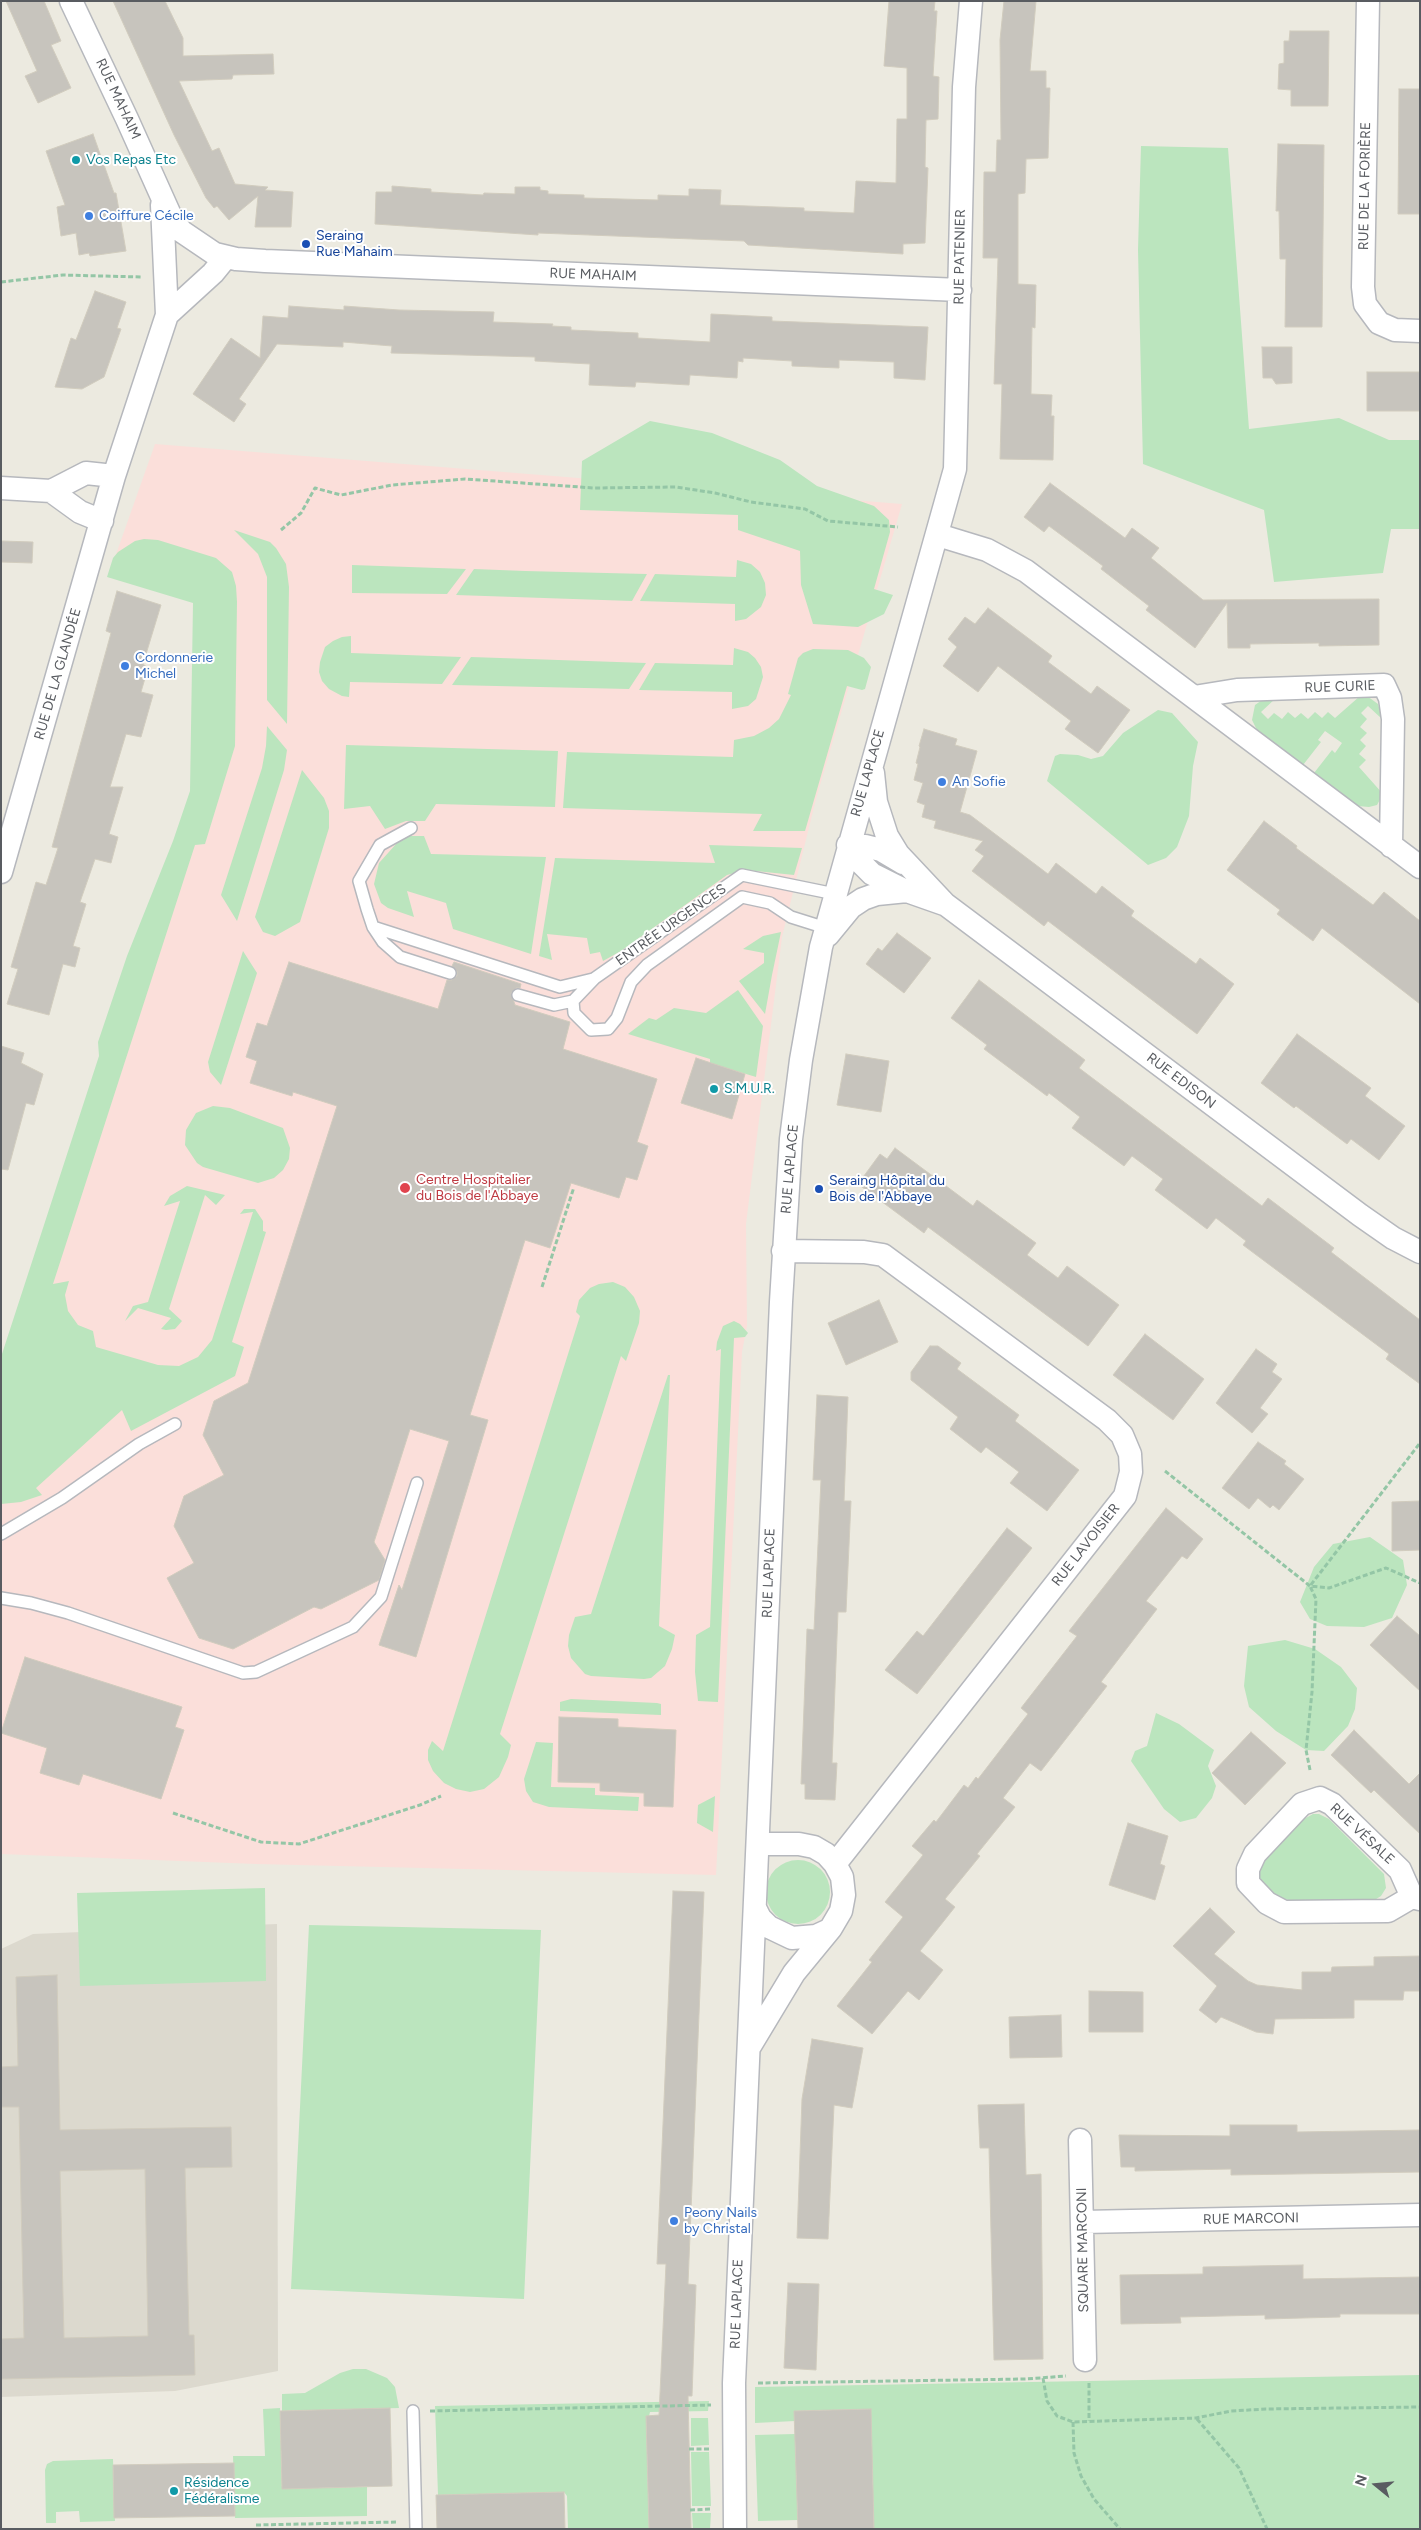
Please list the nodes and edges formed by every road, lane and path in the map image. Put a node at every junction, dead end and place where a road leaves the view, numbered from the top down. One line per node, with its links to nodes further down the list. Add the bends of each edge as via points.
1 (71, 1): 4 (street, RUE MAHAIM)
2 (971, 1): 8 (street, RUE PATENIER, via 964,87)
3 (1368, 1): 10 (street, RUE DE LA FORIÈRE, via 1365,304 1379,323 1396,330)
4 (162, 198): 5 (street, RUE MAHAIM, via 181,231 196,243); 6 (street, RUE MAHAIM)
5 (226, 257): 8 (street, RUE MAHAIM, via 265,262); 9 (street, RUE MAHAIM)
6 (166, 281): 7 (path, via 93,274); 9 (street, RUE MAHAIM)
7 (1, 282)
8 (960, 290): 14 (street, RUE PATENIER, via 957,444 955,469)
9 (168, 315): 11 (street, RUE MAHAIM)
10 (1420, 331)
11 (114, 476): 13 (street, via 86,473); 15 (street, RUE DE LA GLANDÉE)
12 (1, 488): 13 (street)
13 (51, 491): 15 (street, via 80,512)
14 (944, 512): 18 (street, RUE LAPLACE)
15 (102, 521): 26 (street, RUE DE LA GLANDÉE)
16 (898, 527): 17 (path, via 828,521 805,509 676,487 594,488 465,479 392,485 342,495 315,488 300,513)
17 (281, 530)
18 (938, 535): 19 (street, via 987,550 1026,571); 20 (street, RUE LAPLACE)
19 (1194, 698): 23 (street); 23 (street, RUE CURIE, via 1237,690 1384,685 1393,719)
20 (872, 758): 22 (street, RUE LAPLACE); 25 (street, RUE EDISON, via 880,820 898,854)
21 (411, 828): 30 (lane, via 380,845 359,880)
22 (848, 845): 25 (street, via 880,850); 27 (street, via 850,853 872,874); 28 (street, RUE LAPLACE)
23 (1391, 846): 24 (street)
24 (1420, 867)
25 (910, 868): 29 (street, RUE EDISON)
26 (1, 872)
27 (907, 891): 29 (street, RUE EDISON); 31 (street, RUE EDISON, via 863,899)
28 (835, 894): 31 (street, RUE LAPLACE); 33 (lane, ENTRÉE URGENCES, via 742,876)
29 (945, 904): 38 (street, RUE EDISON, via 1360,1215)
30 (373, 927): 32 (lane, via 383,942 400,957); 33 (lane, via 560,987)
31 (824, 938): 35 (lane, via 770,903 742,897 642,971 631,982 617,1018 608,1029 591,1030 574,1013); 37 (street, RUE LAPLACE, via 800,1069)
32 (450, 973)
33 (595, 978): 35 (lane, ENTRÉE URGENCES)
34 (518, 995): 35 (lane, via 554,1005)
35 (573, 1001)
36 (574, 1186): 39 (path, via 567,1199)
37 (784, 1251): 51 (street, RUE LAPLACE); 52 (street, RUE LAVOISIER, via 883,1255 1107,1420 1122,1436 1130,1454 1131,1472 1124,1496)
38 (1420, 1252)
39 (542, 1287)
40 (175, 1424): 44 (lane)
41 (1420, 1443): 46 (path)
42 (1165, 1471): 46 (path)
43 (417, 1483): 47 (lane, via 381,1597 353,1627 256,1672 243,1672 68,1613)
44 (1, 1534)
45 (1420, 1582): 46 (path, via 1386,1568 1329,1588)
46 (1310, 1586): 48 (path, via 1316,1599 1306,1750)
47 (1, 1598)
48 (1310, 1770)
49 (441, 1796): 50 (path, via 299,1844 261,1842)
50 (173, 1813)
51 (758, 1844): 52 (street, via 814,1847); 54 (street, RUE LAPLACE)
52 (835, 1864): 55 (street, RUE LAPLACE, via 842,1877 844,1895 841,1911)
53 (1416, 1898): 53 (street, RUE VÉSALE, via 1388,1912 1284,1912 1267,1903 1248,1883 1248,1870 1255,1854 1302,1804 1320,1798 1332,1804 1400,1870)
54 (755, 1908): 55 (street, via 770,1927 792,1938 816,1936); 56 (street, RUE LAPLACE)
55 (830, 1930): 56 (street, RUE LAPLACE, via 794,1973)
56 (748, 2050): 77 (street, RUE LAPLACE, via 733,2405)
57 (1080, 2140): 59 (street, SQUARE MARCONI)
58 (1420, 2215): 59 (street, RUE MARCONI)
59 (1083, 2222): 60 (street, SQUARE MARCONI)
60 (1077, 2367): 61 (path, via 1062,2378); 68 (path, via 1089,2380)
61 (1043, 2378): 62 (path); 69 (path, via 1047,2402 1057,2416)
62 (753, 2383)
63 (712, 2405): 65 (path)
64 (1420, 2407): 67 (path, via 1266,2409)
65 (430, 2410)
66 (413, 2411): 76 (lane)
67 (1196, 2418): 68 (path); 79 (path, via 1239,2468)
68 (1089, 2421): 69 (path)
69 (1073, 2422): 78 (path, via 1074,2453 1081,2476 1094,2499)
70 (689, 2449): 71 (path)
71 (712, 2449)
72 (714, 2509): 73 (path)
73 (690, 2510)
74 (398, 2522): 75 (path)
75 (256, 2525)
76 (416, 2529)
77 (735, 2529)
78 (1120, 2529)
79 (1267, 2529)

